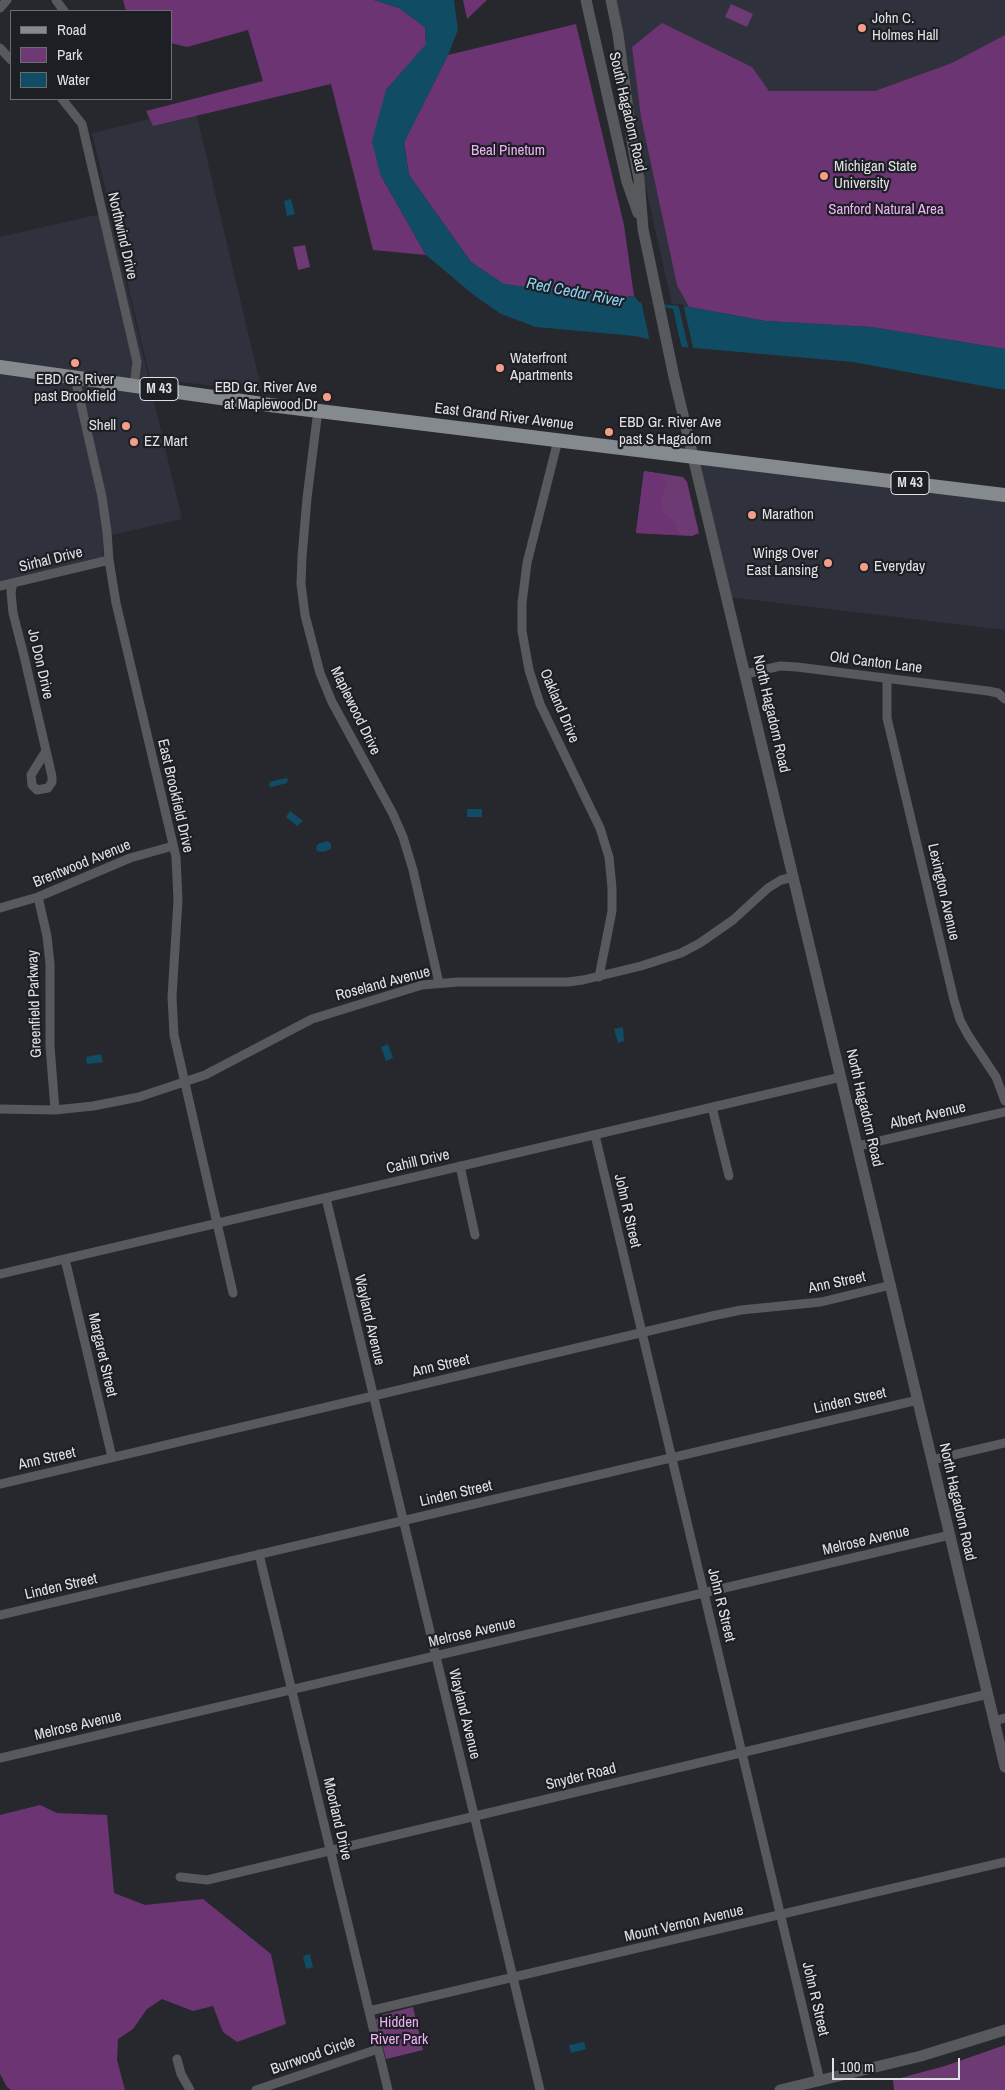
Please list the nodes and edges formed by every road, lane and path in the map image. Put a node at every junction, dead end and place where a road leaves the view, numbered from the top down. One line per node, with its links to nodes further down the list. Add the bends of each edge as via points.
1 (7, 0): 4 (street)
2 (586, 0): 8 (street, South Hagadorn Road, via 627,182)
3 (611, 0): 8 (street, South Hagadorn Road)
4 (0, 8)
5 (0, 48): 6 (street)
6 (10, 59)
7 (63, 100): 11 (street, Northwind Drive, via 82,124 137,362)
8 (644, 228): 14 (street, South Hagadorn Road)
9 (0, 367): 10 (main road, East Grand River Avenue / M 43)
10 (75, 378): 11 (main road, East Grand River Avenue / M 43); 16 (street, East Brookfield Drive, via 102,498)
11 (134, 386): 12 (main road, East Grand River Avenue / M 43)
12 (318, 410): 13 (main road, East Grand River Avenue / M 43); 28 (street, Maplewood Drive, via 302,557 305,615 320,673 332,702 403,837)
13 (558, 440): 14 (main road, East Grand River Avenue / M 43); 27 (street, Oakland Drive, via 528,563 522,603 522,632 540,704 600,828 609,857 612,911)
14 (692, 457): 15 (main road, East Grand River Avenue / M 43); 19 (street, North Hagadorn Road)
15 (1005, 495)
16 (108, 560): 17 (street, Sirhal Drive); 23 (street, East Brookfield Drive)
17 (14, 583): 18 (street, Sirhal Drive); 22 (street, Jo Don Drive, via 11,592 13,613)
18 (0, 586)
19 (746, 674): 20 (street, Old Canton Lane, via 780,666); 24 (street, North Hagadorn Road)
20 (887, 678): 21 (street, Old Canton Lane, via 988,691); 31 (street, Lexington Avenue, via 888,718 954,1000 968,1036 996,1076)
21 (1004, 698)
22 (46, 751)
23 (174, 846): 25 (street, Brentwood Avenue, via 130,858); 30 (street, East Brookfield Drive, via 178,900 172,1009)
24 (794, 876): 27 (street, Roseland Avenue, via 768,888 733,920 700,943 662,960); 29 (street, North Hagadorn Road)
25 (38, 897): 26 (street, Brentwood Avenue); 34 (street, Greenfield Parkway, via 50,964 50,1046)
26 (0, 908)
27 (599, 977): 28 (street, Roseland Avenue, via 552,982)
28 (439, 983): 30 (street, Roseland Avenue, via 366,1001 312,1019 236,1060)
29 (842, 1077): 32 (street, Cahill Drive); 37 (street, North Hagadorn Road)
30 (184, 1083): 34 (street, Roseland Avenue, via 139,1097); 41 (street, East Brookfield Drive)
31 (1005, 1101)
32 (712, 1108): 36 (street, Cahill Drive); 39 (street)
33 (0, 1110): 34 (street, Roseland Avenue)
34 (55, 1110)
35 (1005, 1112): 37 (street, Albert Avenue)
36 (595, 1135): 38 (street, Cahill Drive); 47 (street, John R Street)
37 (858, 1146): 45 (street, North Hagadorn Road)
38 (460, 1166): 40 (street, Cahill Drive); 42 (street)
39 (729, 1176)
40 (326, 1198): 41 (street, Cahill Drive); 48 (street, Wayland Avenue)
41 (217, 1223): 43 (street, Cahill Drive); 46 (street, East Brookfield Drive)
42 (475, 1235)
43 (65, 1258): 44 (street, Cahill Drive); 51 (street, Margaret Street)
44 (0, 1274)
45 (890, 1286): 47 (street, Ann Street, via 821,1302 741,1310); 49 (street, North Hagadorn Road)
46 (233, 1293)
47 (641, 1332): 48 (street, Ann Street); 52 (street, John R Street)
48 (373, 1396): 51 (street, Ann Street); 55 (street, Wayland Avenue)
49 (918, 1400): 52 (street, Linden Street); 53 (street, North Hagadorn Road)
50 (1005, 1443): 53 (street)
51 (112, 1458): 54 (street, Ann Street)
52 (672, 1458): 55 (street, Linden Street); 58 (street, John R Street)
53 (932, 1460): 56 (street, North Hagadorn Road)
54 (0, 1484)
55 (403, 1521): 57 (street, Linden Street); 60 (street, Wayland Avenue)
56 (950, 1535): 58 (street, Melrose Avenue); 62 (street, North Hagadorn Road)
57 (259, 1554): 59 (street, Linden Street); 61 (street, Moorland Drive)
58 (704, 1594): 60 (street, Melrose Avenue); 64 (street, John R Street)
59 (0, 1615)
60 (436, 1656): 61 (street, Melrose Avenue); 67 (street, Wayland Avenue)
61 (292, 1690): 65 (street, Melrose Avenue); 68 (street, Moorland Drive)
62 (988, 1694): 63 (street, North Hagadorn Road); 64 (street, Snyder Road)
63 (1000, 1720): 66 (street, North Hagadorn Road)
64 (742, 1752): 67 (street, Snyder Road); 71 (street, John R Street)
65 (0, 1758)
66 (1005, 1767)
67 (474, 1817): 68 (street, Snyder Road); 72 (street, Wayland Avenue)
68 (330, 1851): 70 (street, Snyder Road, via 207,1880); 73 (street, Moorland Drive)
69 (1005, 1862): 71 (street, Mount Vernon Avenue)
70 (180, 1877)
71 (781, 1915): 72 (street, Mount Vernon Avenue); 77 (street, John R Street)
72 (513, 1979): 73 (street, Mount Vernon Avenue); 82 (street, Wayland Avenue)
73 (369, 2011): 75 (street, Moorland Drive)
74 (1005, 2030): 77 (street, via 928,2054)
75 (378, 2049): 78 (street, Burrwood Circle); 81 (street, Moorland Drive)
76 (177, 2059): 79 (street, via 180,2074)
77 (820, 2081): 83 (street)
78 (274, 2087): 80 (street, Burrwood Circle)
79 (190, 2090)
80 (256, 2090)
81 (388, 2090)
82 (540, 2090)
83 (780, 2090)

